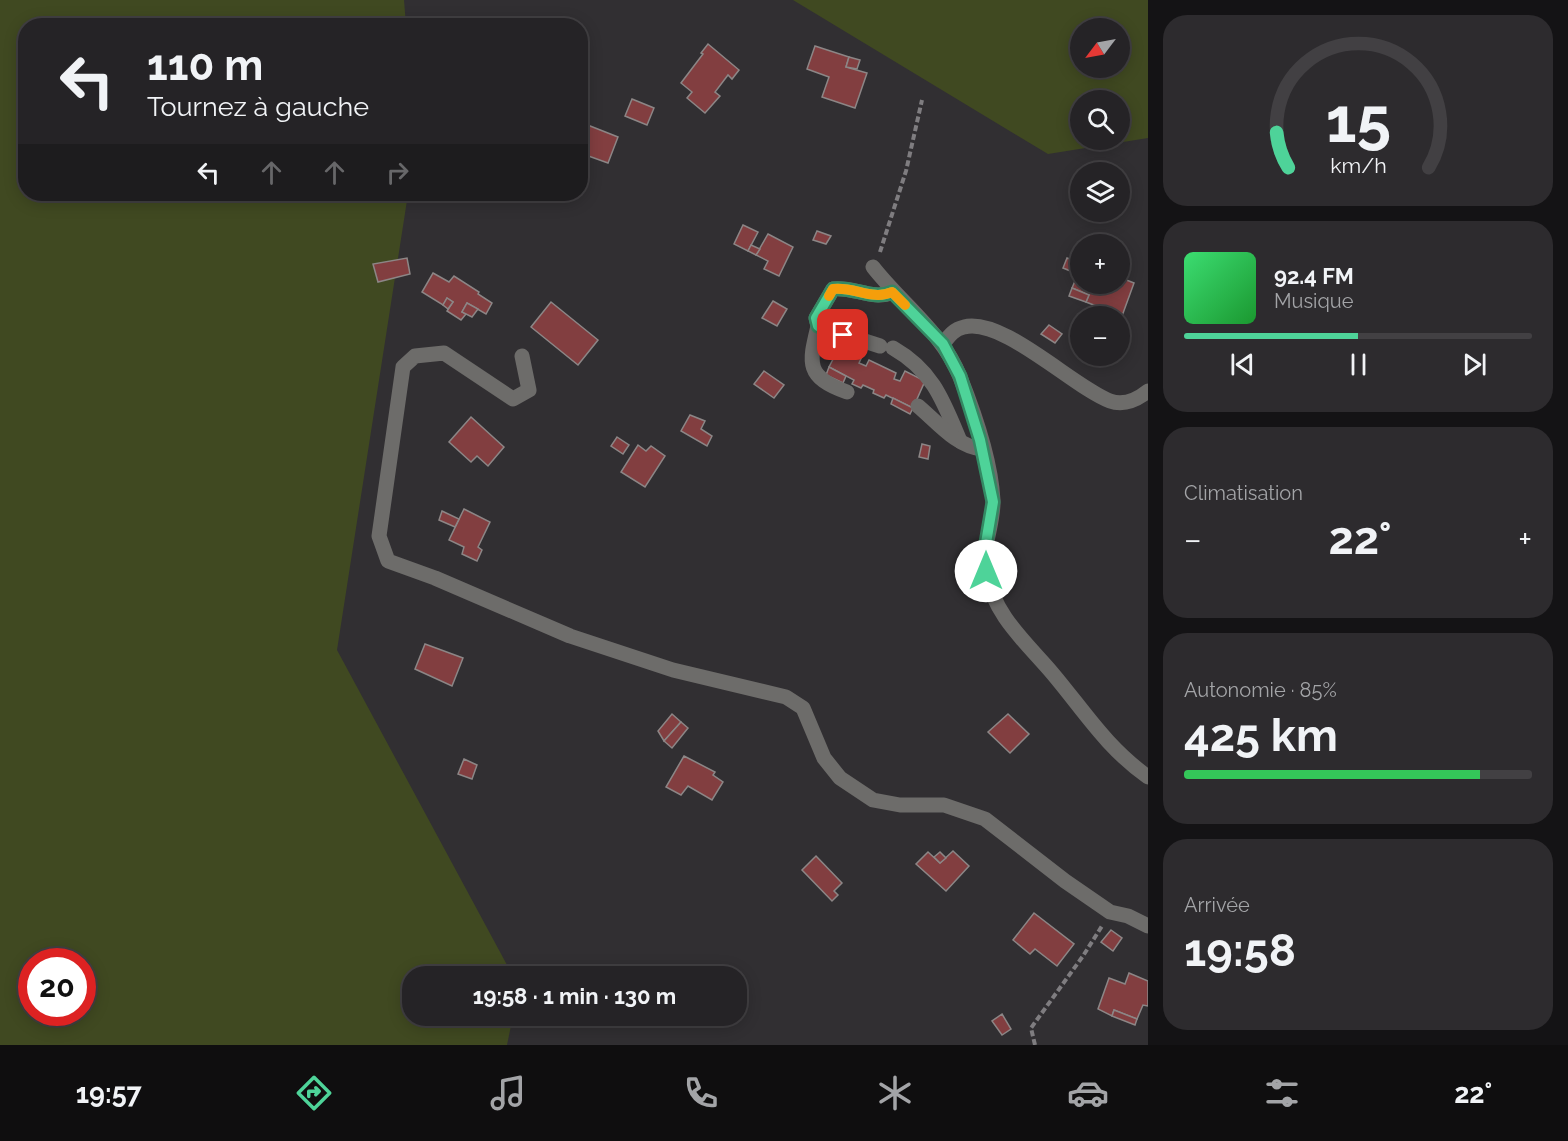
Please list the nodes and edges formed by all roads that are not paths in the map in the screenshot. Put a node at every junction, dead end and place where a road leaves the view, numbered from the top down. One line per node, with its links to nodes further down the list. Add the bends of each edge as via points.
1 (873, 267): 2 (lane)
2 (892, 292): 3 (lane, via 870,296 844,287 833,289 816,318); 4 (lane)
3 (818, 326): 7 (lane, via 810,359 822,381); 9 (lane, via 887,347 914,360 928,375)
4 (943, 344): 6 (lane, via 954,331 976,326 1003,334 1111,402 1135,401); 10 (lane, via 960,376)
5 (522, 356): 12 (lane, via 529,390 513,399 444,353 415,356 403,367 379,536 388,561 570,636 673,670 786,698 803,708 824,758 840,778 873,800 900,805 944,805 986,819 1110,912)
6 (1148, 391)
7 (847, 392)
8 (918, 406): 9 (lane)
9 (960, 441): 10 (lane)
10 (982, 449): 11 (lane, via 993,502 986,543 986,571 993,597 1012,629 1122,759)
11 (1148, 777)
12 (1148, 926)

